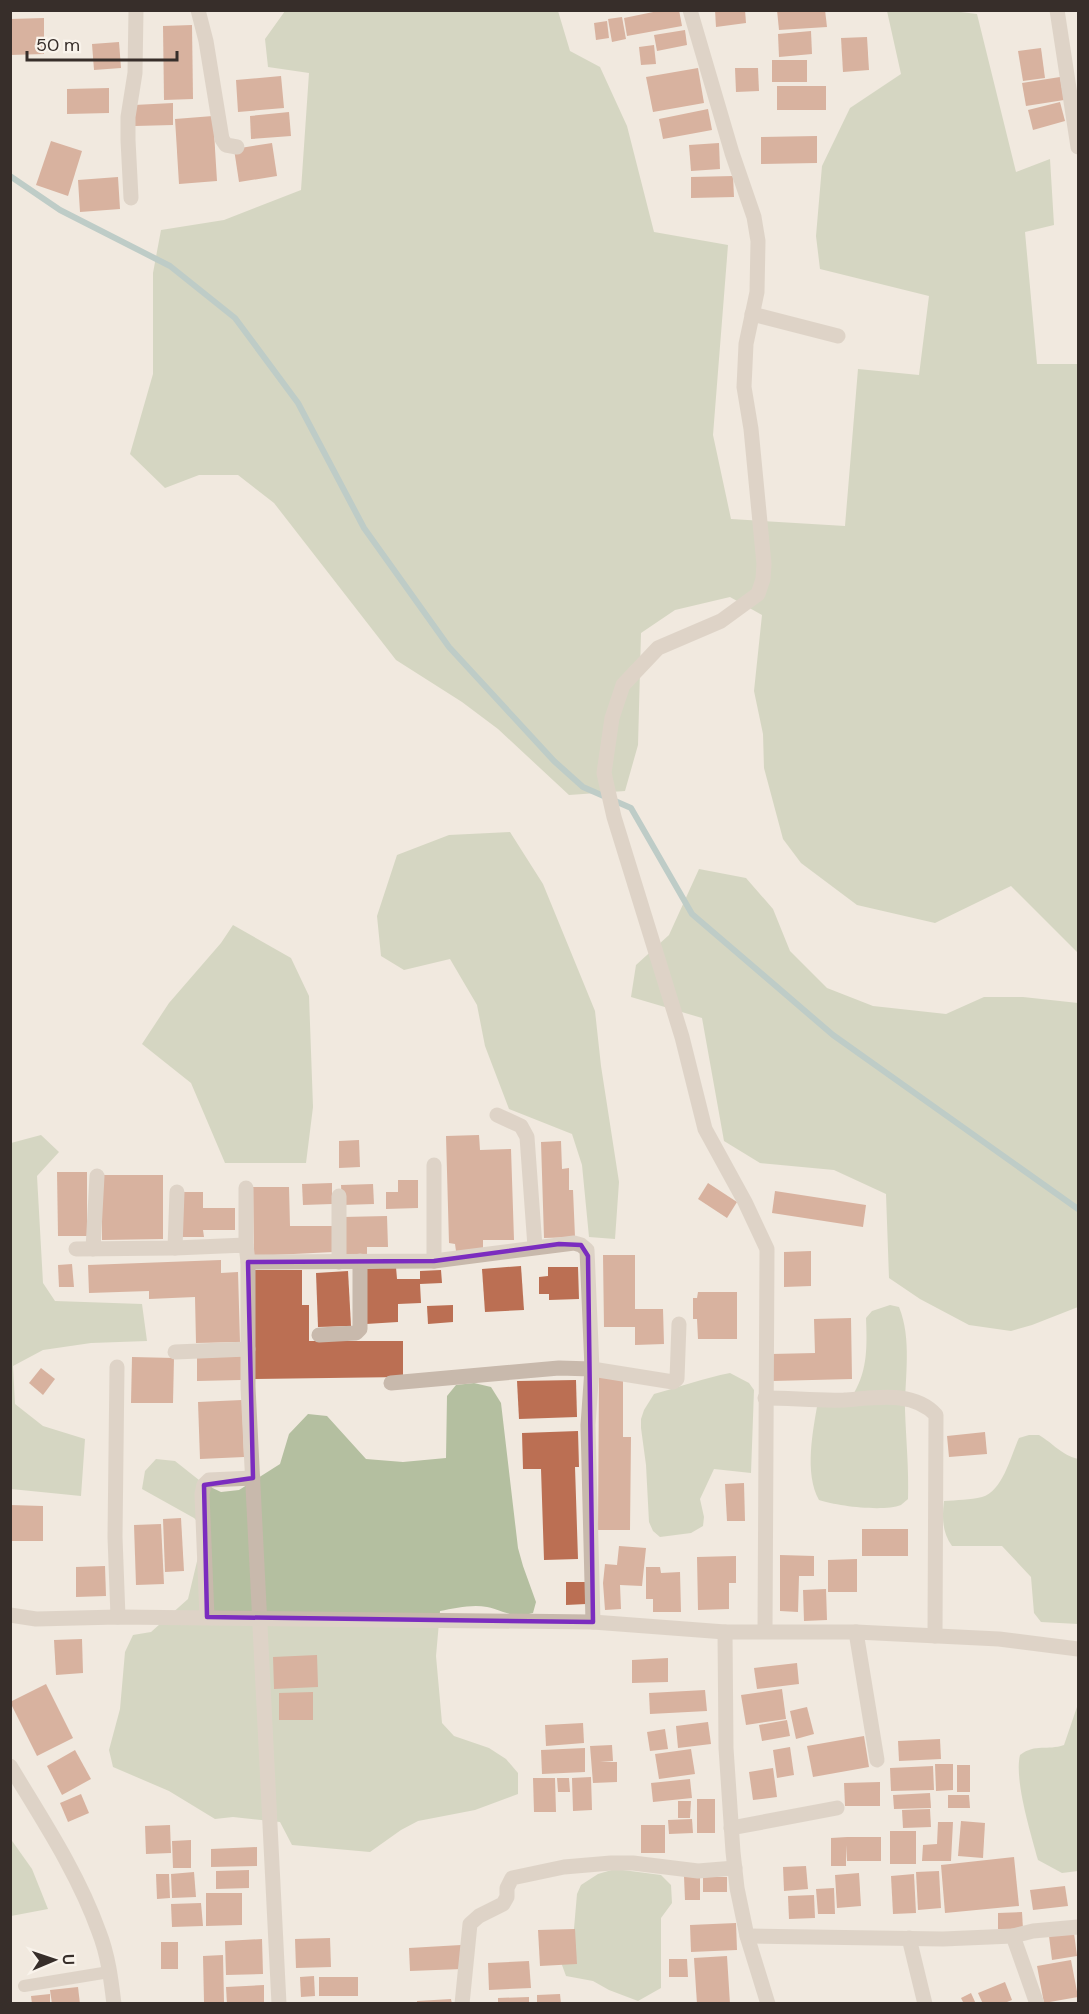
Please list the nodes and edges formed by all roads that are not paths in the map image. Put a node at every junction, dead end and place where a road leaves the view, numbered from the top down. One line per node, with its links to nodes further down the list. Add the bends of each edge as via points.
1 (136, 10): 7 (street, via 135,73 128,117)
2 (198, 10): 5 (street, via 222,139 226,145)
3 (690, 10): 8 (street, via 754,217 758,265)
4 (1057, 10): 6 (street)
5 (237, 147)
6 (1078, 147)
7 (131, 198)
8 (752, 314): 9 (street); 32 (street, via 744,387 764,579 758,594 721,621 658,648 623,685 612,718 604,773 705,1129 767,1249)
9 (838, 336)
10 (497, 1115): 17 (street, via 521,1126 528,1137)
11 (434, 1165): 21 (street)
12 (97, 1176): 20 (street)
13 (246, 1188): 16 (street)
14 (177, 1192): 19 (street)
15 (339, 1196): 23 (street)
16 (246, 1245): 19 (street); 22 (street)
17 (535, 1247): 21 (street); 30 (street, via 574,1243 587,1250)
18 (76, 1248): 20 (street)
19 (175, 1248): 20 (street)
20 (93, 1249)
21 (434, 1261): 24 (street)
22 (248, 1262): 23 (street); 27 (street)
23 (339, 1262): 24 (street)
24 (360, 1262): 26 (street, via 360,1329 356,1333)
25 (680, 1324): 30 (street, via 676,1382)
26 (319, 1335)
27 (248, 1349): 28 (street); 33 (street)
28 (175, 1352)
29 (117, 1367): 35 (street)
30 (592, 1370): 31 (street, via 559,1368); 38 (street, via 588,1425)
31 (391, 1383)
32 (765, 1398): 39 (street); 42 (street, via 889,1397 915,1401 928,1406 936,1415)
33 (253, 1478): 36 (street, via 209,1480 204,1485); 37 (street)
34 (10, 1615): 35 (street, via 36,1619)
35 (118, 1617): 36 (street)
36 (207, 1617): 37 (street)
37 (261, 1618): 38 (street); 56 (street)
38 (593, 1622): 40 (street)
39 (765, 1631): 40 (street); 41 (street)
40 (725, 1632): 47 (street)
41 (856, 1632): 42 (street); 44 (street)
42 (935, 1636): 43 (street)
43 (1078, 1649)
44 (877, 1760)
45 (10, 1766): 53 (street, via 72,1872 99,1932)
46 (837, 1808): 47 (street)
47 (731, 1828): 48 (street)
48 (735, 1868): 50 (street); 57 (street, via 698,1871 611,1863 564,1867 512,1878 503,1904 470,1924)
49 (1078, 1927): 51 (street)
50 (747, 1936): 52 (street); 58 (street)
51 (1012, 1936): 52 (street); 60 (street)
52 (909, 1938): 59 (street)
53 (109, 1972): 54 (lane); 55 (street)
54 (24, 1986)
55 (114, 2004)
56 (279, 2004)
57 (462, 2004)
58 (768, 2004)
59 (925, 2004)
60 (1037, 2004)

